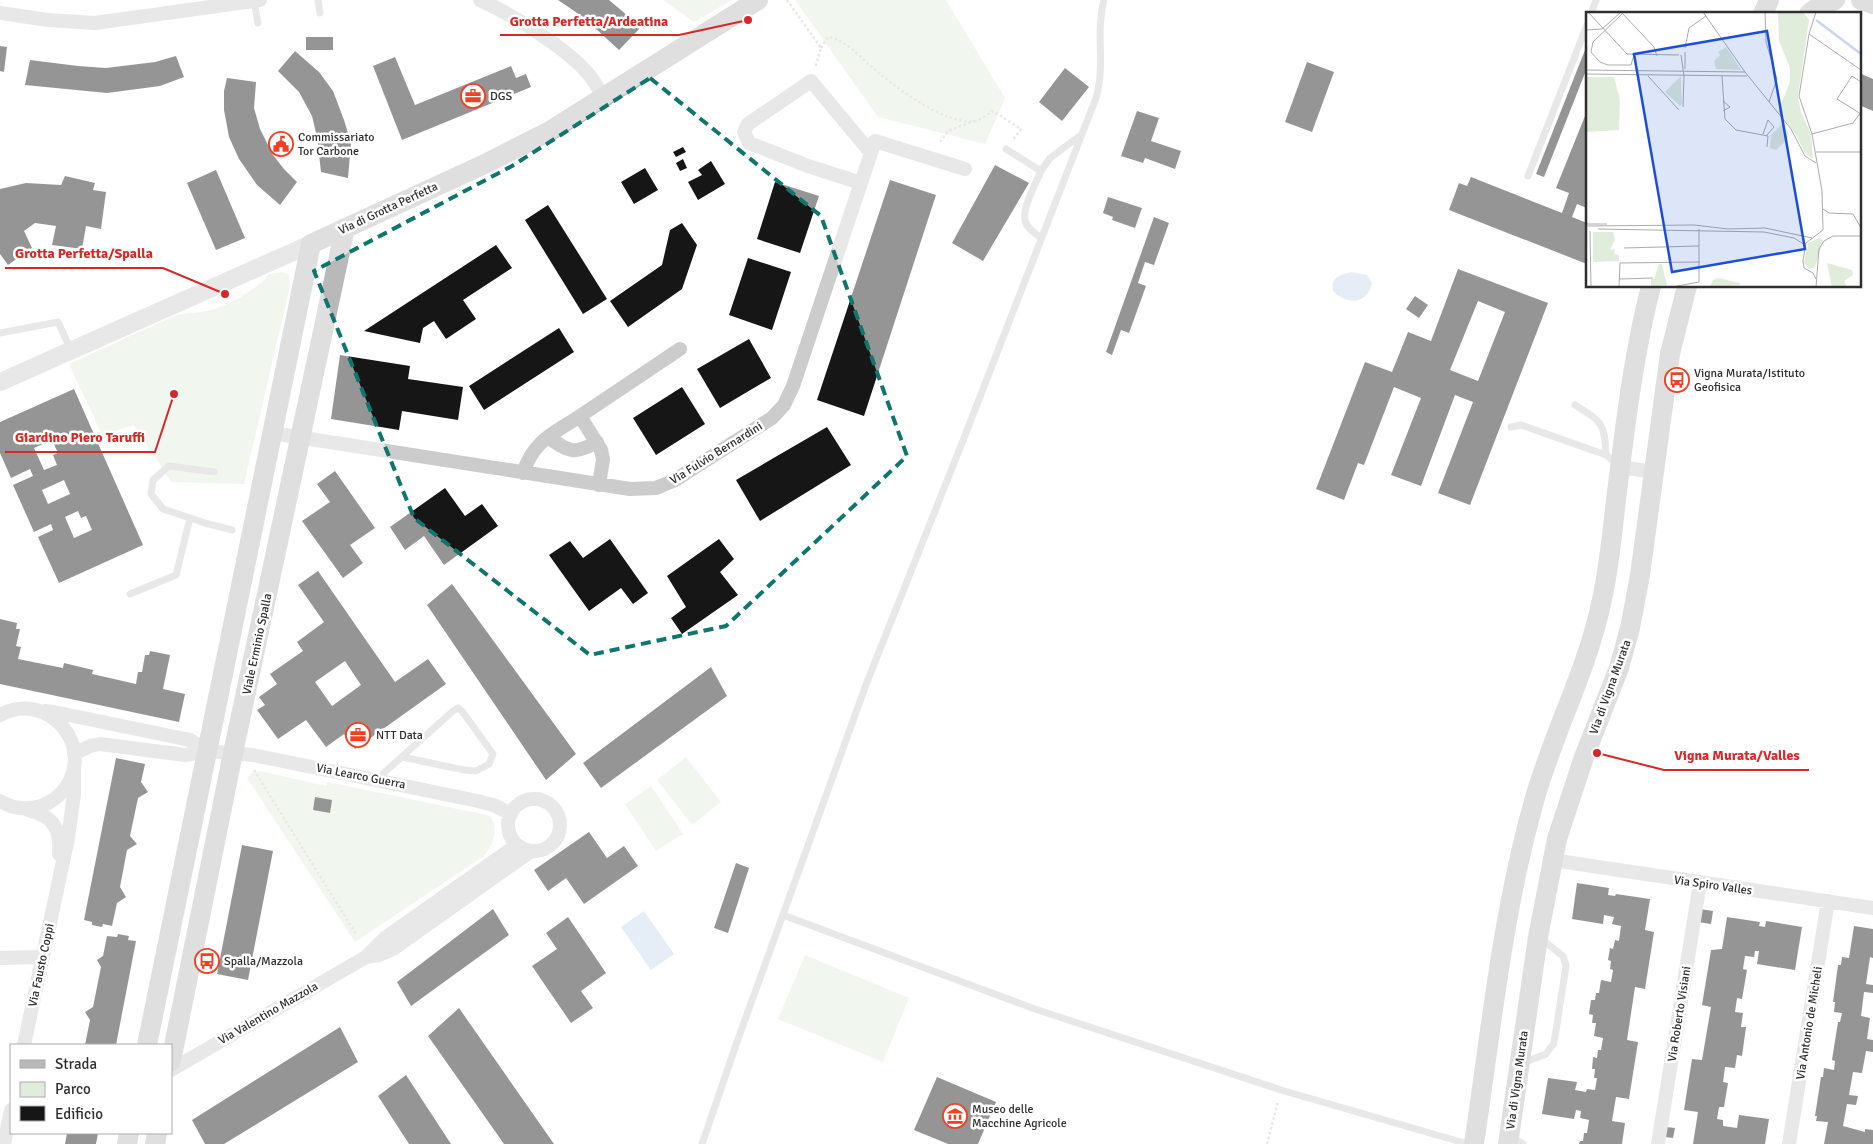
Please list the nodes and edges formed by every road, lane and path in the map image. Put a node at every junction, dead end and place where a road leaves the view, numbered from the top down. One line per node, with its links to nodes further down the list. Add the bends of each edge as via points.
1 (257, 0): 15 (street, via 95,23); 17 (lane)
2 (318, 0): 16 (lane)
3 (480, 0): 21 (street, via 536,31 572,58 593,80)
4 (758, 0): 21 (main road, Via di Grotta Perfetta)
5 (786, 0): 19 (path)
6 (1104, 0): 23 (lane, via 1100,24 1100,84)
7 (1596, 0): 12 (lane)
8 (1769, 0): 13 (main road)
9 (1834, 0): 14 (main road)
10 (1861, 0): 11 (main road)
11 (1873, 4)
12 (1592, 12)
13 (1764, 12)
14 (1812, 12)
15 (0, 13)
16 (320, 13)
17 (258, 23)
18 (1586, 28): 29 (lane)
19 (821, 48): 20 (path); 22 (path, via 828,37 835,38 860,55 899,90 940,113 958,120)
20 (811, 81): 26 (street); 30 (street, via 748,124 744,132 749,143)
21 (601, 100): 31 (main road, Via di Grotta Perfetta, via 487,163)
22 (976, 121): 24 (path, via 948,131); 25 (path, via 992,112 1021,128)
23 (1082, 135): 28 (lane, via 1055,154); 32 (lane)
24 (940, 142)
25 (1006, 150): 28 (lane)
26 (871, 153): 27 (street, via 875,141); 30 (street, Via Fulvio Bernardini)
27 (965, 169)
28 (1041, 172): 32 (lane, via 1026,207 1024,221)
29 (1528, 176)
30 (861, 183): 51 (street, Via Fulvio Bernardini, via 784,405 772,418 675,480 656,488 643,489)
31 (345, 228): 33 (main road, Via di Grotta Perfetta); 45 (main road, Viale Erminio Spalla)
32 (1041, 238): 76 (lane, via 867,682)
33 (311, 244): 38 (street, Via di Grotta Perfetta); 43 (main road)
34 (1652, 288): 47 (main road)
35 (1686, 288): 49 (main road, Via di Vigna Murata, via 1670,354)
36 (0, 332): 38 (lane, via 58,322)
37 (680, 349): 41 (street)
38 (71, 351): 39 (street, Via di Grotta Perfetta)
39 (0, 382)
40 (1575, 405): 47 (lane, via 1600,424)
41 (580, 416): 44 (street); 46 (street)
42 (1510, 427): 47 (lane, via 1521,425)
43 (272, 433): 45 (street, Via Fulvio Bernardini); 59 (main road)
44 (548, 437): 46 (street, via 576,451); 50 (street, via 533,450)
45 (300, 438): 50 (street, Via Fulvio Bernardini); 60 (main road, Viale Erminio Spalla)
46 (597, 442): 51 (street, via 603,460)
47 (1613, 461): 49 (street); 93 (main road, via 1606,581 1584,663 1537,790 1516,876)
48 (214, 472): 52 (lane, via 169,466 153,480 152,494 163,508)
49 (1654, 472): 70 (main road, Via di Vigna Murata, via 1629,634 1573,786)
50 (523, 473): 51 (street, Via Fulvio Bernardini)
51 (600, 485)
52 (190, 518): 53 (lane); 54 (lane, via 176,575)
53 (232, 530)
54 (130, 594)
55 (0, 703): 56 (street)
56 (18, 710): 57 (street, Via Learco Guerra); 58 (street)
57 (43, 712): 59 (street, Via Learco Guerra, via 190,740); 62 (street, via 64,728 71,741)
58 (0, 716)
59 (208, 751): 60 (street, Via Learco Guerra); 62 (street, Via Learco Guerra, via 185,755 100,744 90,746); 82 (main road)
60 (233, 753): 64 (street, Via Learco Guerra); 83 (main road, Viale Erminio Spalla)
61 (402, 757): 61 (lane, via 458,708 493,754 489,764 476,771); 64 (lane)
62 (74, 761): 66 (street, via 70,781 56,798 45,805); 73 (street, Via Fausto Coppi, via 71,821)
63 (250, 769): 77 (path, via 256,772)
64 (377, 780): 67 (street, Via Learco Guerra, via 478,801)
65 (0, 801): 66 (street, Via Fausto Coppi)
66 (25, 809): 73 (street, Via Fausto Coppi, via 45,815 57,830 60,845)
67 (511, 814): 68 (street, via 509,832); 69 (street, via 519,804 535,799 551,805 556,812 560,828 558,836 546,848)
68 (517, 845): 69 (street); 71 (street, Via Valentino Mazzola)
69 (531, 851): 71 (street, Via Valentino Mazzola)
70 (1552, 860): 72 (street, Via Spiro Valles); 78 (main road, Via di Vigna Murata)
71 (481, 880): 85 (street, Via Valentino Mazzola, via 385,938 366,957)
72 (1700, 883): 74 (street, Via Spiro Valles); 94 (street, Via Roberto Visiani)
73 (57, 884): 79 (street, Via Fausto Coppi)
74 (1828, 901): 75 (street, Via Spiro Valles); 95 (street, Via Antonio de Micheli)
75 (1873, 908)
76 (783, 915): 86 (lane, via 1035,1009); 90 (lane)
77 (356, 934)
78 (1538, 937): 84 (main road, Via di Vigna Murata); 84 (lane, via 1566,960 1556,1034 1546,1054)
79 (43, 957): 80 (street); 81 (street, Via Fausto Coppi)
80 (0, 958)
81 (24, 1044)
82 (147, 1044)
83 (172, 1055)
84 (1520, 1064): 88 (main road, Via di Vigna Murata)
85 (172, 1069)
86 (1281, 1090): 91 (path); 92 (lane)
87 (10, 1116): 89 (street)
88 (1514, 1141)
89 (5, 1144)
90 (702, 1144)
91 (1267, 1144)
92 (1468, 1144)
93 (1474, 1144)
94 (1658, 1144)
95 (1789, 1144)

